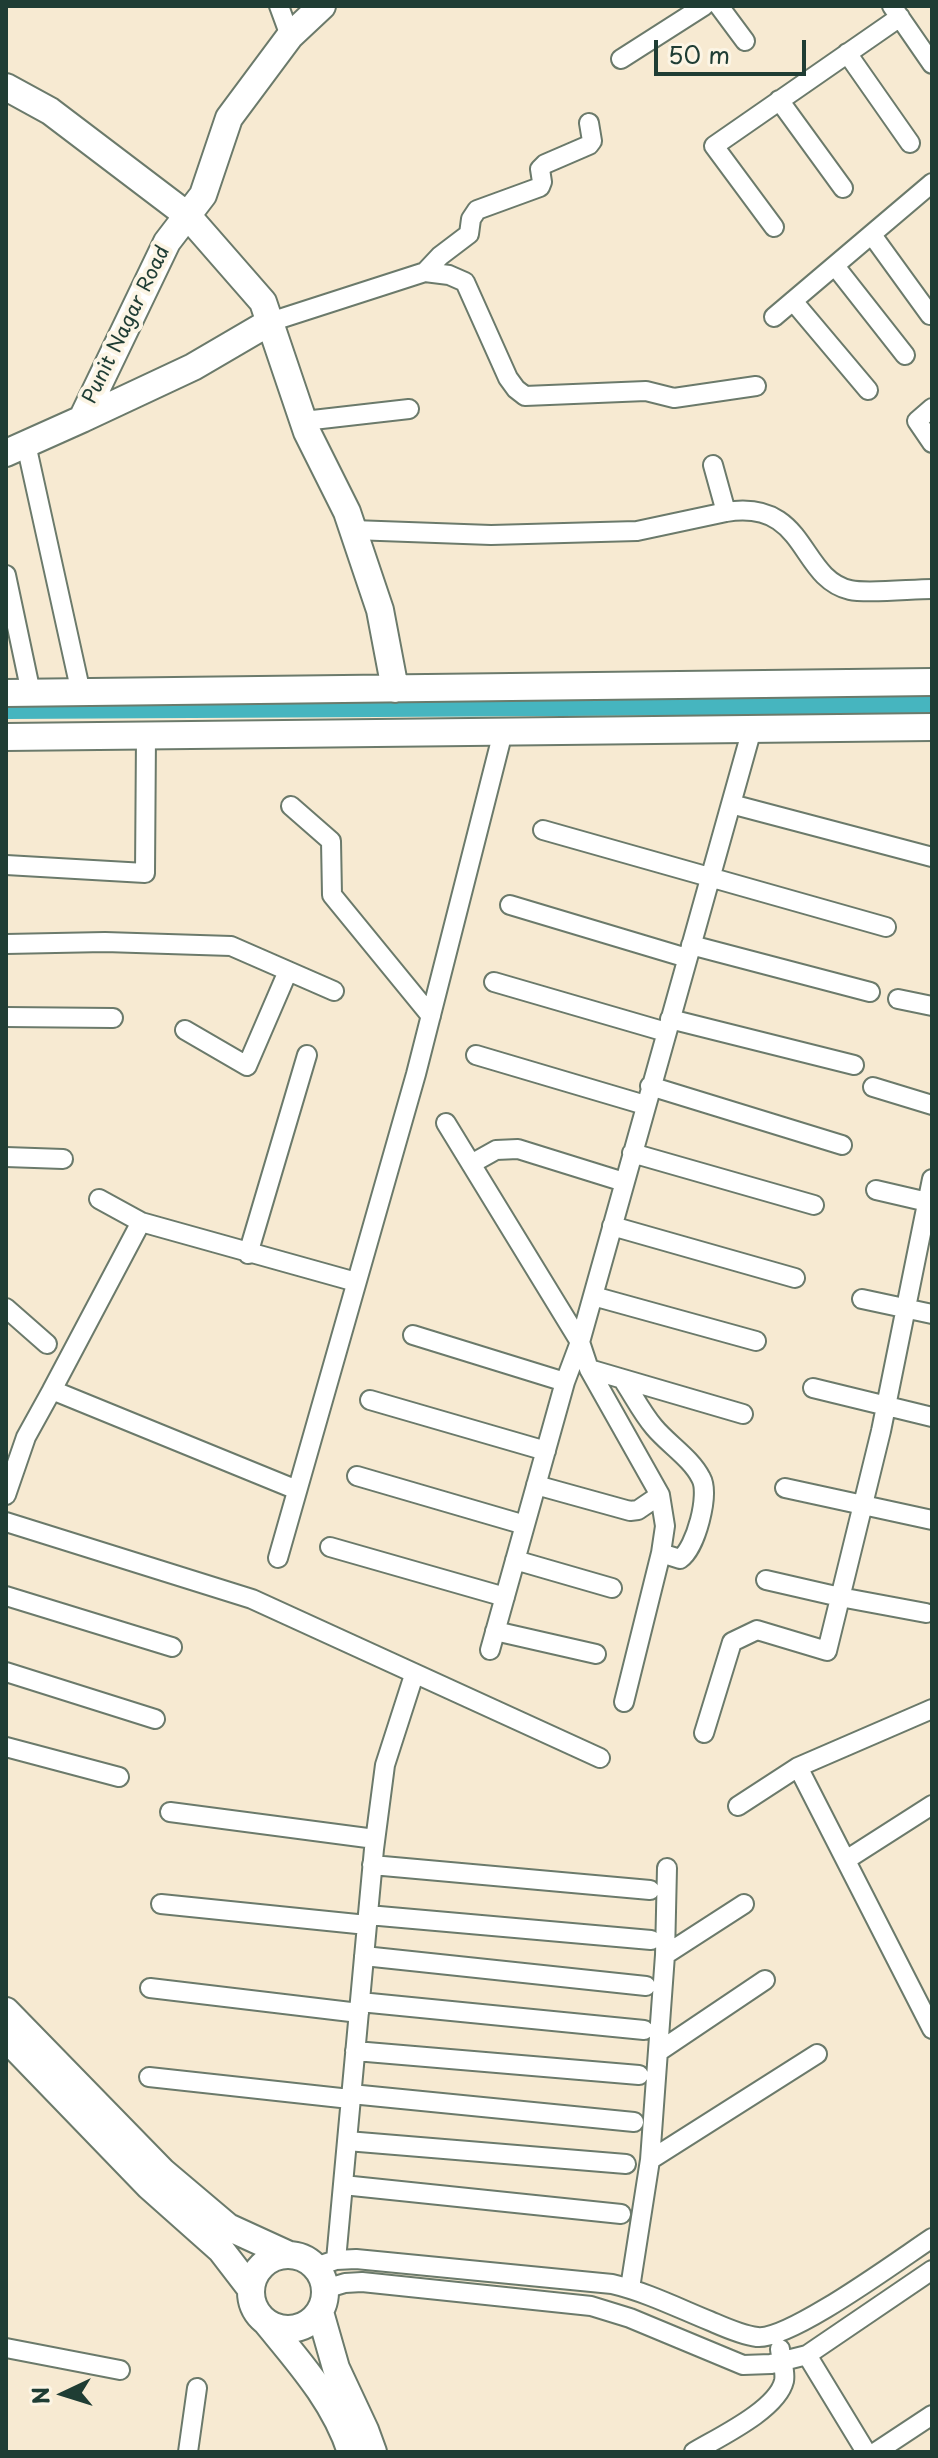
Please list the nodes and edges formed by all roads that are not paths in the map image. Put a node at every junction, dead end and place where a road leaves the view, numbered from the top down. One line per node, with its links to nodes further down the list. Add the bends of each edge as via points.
1 (279, 6): 6 (street)
2 (322, 6): 6 (street, Punit Nagar Road)
3 (704, 6): 9 (street)
4 (727, 9): 7 (street)
5 (896, 11): 8 (street); 10 (street)
6 (290, 36): 17 (street, Punit Nagar Road, via 229,118 203,195)
7 (745, 41)
8 (847, 53): 12 (street); 14 (street)
9 (621, 59)
10 (932, 64)
11 (6, 87): 17 (street, via 50,111)
12 (779, 100): 16 (street); 18 (street, via 714,146)
13 (589, 123): 21 (street, via 589,145 545,164 540,187 477,210 469,234)
14 (910, 143)
15 (932, 183): 19 (street)
16 (843, 188)
17 (187, 215): 25 (street, via 263,302); 31 (street, Punit Nagar Road, via 167,242)
18 (774, 227)
19 (872, 235): 20 (street); 23 (street)
20 (835, 266): 22 (street); 26 (street)
21 (425, 272): 25 (street); 27 (street, via 465,282 508,378 525,396 646,391 674,398)
22 (793, 301): 24 (street); 28 (street)
23 (930, 315)
24 (774, 317)
25 (270, 322): 31 (street, via 193,367); 32 (street)
26 (905, 355)
27 (756, 386)
28 (868, 390)
29 (932, 408): 33 (street, via 917,421)
30 (409, 409): 32 (street)
31 (82, 419): 34 (street, Punit Nagar Road)
32 (304, 421): 37 (street)
33 (932, 443)
34 (16, 448): 44 (street)
35 (713, 465): 36 (street)
36 (726, 512): 37 (street, via 637,531 491,535); 39 (street, via 747,509 776,519 831,582 851,591)
37 (353, 530): 42 (street, via 380,610)
38 (6, 575): 43 (street)
39 (932, 589)
40 (932, 682): 41 (street)
41 (750, 684): 42 (street); 46 (street)
42 (395, 689): 44 (street)
43 (18, 693): 44 (street)
44 (81, 693)
45 (932, 727): 46 (street)
46 (752, 729): 47 (street); 50 (street)
47 (503, 732): 48 (street); 66 (street)
48 (146, 736): 49 (street); 54 (street, via 145,873)
49 (6, 737)
50 (731, 804): 53 (street); 55 (street)
51 (291, 806): 66 (street, via 331,841 332,895)
52 (543, 830): 55 (street)
53 (932, 857)
54 (6, 865)
55 (710, 877): 57 (street); 59 (street)
56 (510, 905): 59 (street)
57 (886, 927)
58 (6, 944): 60 (street, via 231,946)
59 (689, 952): 63 (street); 69 (street)
60 (288, 971): 62 (street); 70 (street, via 247,1066)
61 (494, 982): 69 (street)
62 (334, 991)
63 (870, 992)
64 (898, 999): 65 (street)
65 (932, 1006)
66 (431, 1016): 93 (street)
67 (6, 1017): 68 (street)
68 (113, 1018)
69 (668, 1025): 73 (street); 75 (street)
70 (185, 1030)
71 (307, 1055): 91 (street)
72 (476, 1055): 75 (street)
73 (854, 1065)
74 (873, 1087): 76 (street)
75 (648, 1095): 78 (street); 79 (street)
76 (932, 1105)
77 (446, 1123): 82 (street)
78 (842, 1145)
79 (632, 1153): 84 (street); 88 (street)
80 (6, 1157): 81 (street)
81 (63, 1159)
82 (471, 1164): 84 (street, via 496,1150 518,1149); 101 (street)
83 (932, 1179): 87 (street)
84 (624, 1182): 90 (street)
85 (876, 1190): 87 (street)
86 (99, 1199): 89 (street)
87 (930, 1202): 97 (street)
88 (814, 1205)
89 (141, 1222): 91 (street); 107 (street)
90 (612, 1226): 92 (street); 94 (street)
91 (248, 1254): 93 (street)
92 (795, 1278)
93 (356, 1282): 116 (street)
94 (593, 1296): 100 (street); 101 (street)
95 (862, 1299): 97 (street)
96 (6, 1308): 102 (street)
97 (906, 1308): 98 (street); 109 (street)
98 (932, 1314)
99 (413, 1335): 105 (street)
100 (756, 1341)
101 (580, 1342): 103 (street); 105 (street)
102 (47, 1344)
103 (589, 1369): 104 (street); 118 (street)
104 (623, 1380): 110 (street); 124 (street, via 651,1424 700,1474 705,1486 696,1538 685,1555 680,1559)
105 (565, 1382): 112 (street)
106 (813, 1388): 109 (street)
107 (52, 1390): 116 (street); 117 (street, via 26,1437)
108 (370, 1400): 112 (street)
109 (886, 1406): 111 (street); 119 (street)
110 (743, 1414)
111 (932, 1417)
112 (546, 1451): 114 (street)
113 (357, 1476): 122 (street)
114 (536, 1485): 118 (street, via 630,1511); 122 (street)
115 (785, 1488): 119 (street)
116 (297, 1490): 125 (street)
117 (6, 1495)
118 (660, 1495): 124 (street, via 665,1526)
119 (863, 1505): 120 (street); 131 (street)
120 (932, 1520)
121 (6, 1522): 138 (street, via 252,1599)
122 (525, 1525): 126 (street)
123 (330, 1547): 130 (street)
124 (661, 1553): 139 (street)
125 (278, 1558)
126 (515, 1560): 128 (street); 130 (street)
127 (766, 1580): 131 (street)
128 (612, 1588)
129 (6, 1596): 134 (street)
130 (505, 1597): 133 (street)
131 (840, 1597): 132 (street); 142 (street, via 827,1651 757,1630 732,1642)
132 (926, 1613)
133 (495, 1631): 135 (street); 136 (street)
134 (172, 1647)
135 (490, 1650)
136 (596, 1654)
137 (6, 1672): 141 (street)
138 (414, 1675): 144 (street); 150 (street, via 385,1765)
139 (624, 1702)
140 (932, 1709): 145 (street)
141 (155, 1719)
142 (704, 1733)
143 (6, 1747): 146 (street)
144 (600, 1758)
145 (798, 1767): 148 (street); 151 (street)
146 (119, 1777)
147 (932, 1805): 151 (street)
148 (738, 1806)
149 (170, 1812): 150 (street)
150 (375, 1839): 152 (street)
151 (846, 1860): 166 (street)
152 (372, 1865): 154 (street); 157 (street)
153 (667, 1868): 159 (street)
154 (650, 1890)
155 (161, 1904): 157 (street)
156 (744, 1904): 159 (street)
157 (367, 1920): 158 (street); 160 (street)
158 (651, 1940)
159 (665, 1955): 170 (street)
160 (364, 1956): 162 (street); 164 (street)
161 (765, 1980): 170 (street)
162 (646, 1986)
163 (150, 1988): 164 (street)
164 (359, 2007): 167 (street); 169 (street)
165 (6, 2011): 182 (street, via 163,2172 228,2227)
166 (932, 2029)
167 (644, 2030)
168 (6, 2038): 186 (street, via 149,2186 221,2250)
169 (355, 2051): 172 (street); 174 (street)
170 (658, 2052): 177 (street)
171 (817, 2054): 177 (street)
172 (639, 2075)
173 (149, 2077): 174 (street)
174 (351, 2097): 175 (street); 176 (street)
175 (634, 2122)
176 (347, 2141): 178 (street); 179 (street)
177 (650, 2160): 185 (street)
178 (626, 2164)
179 (343, 2185): 180 (street); 184 (street)
180 (621, 2214)
181 (932, 2238): 188 (street)
182 (287, 2254): 184 (street, via 300,2256); 186 (street, via 263,2264)
183 (932, 2270): 190 (street)
184 (324, 2282): 185 (street, via 356,2259); 187 (street, via 303,2327 279,2329); 191 (street, via 591,2306 743,2365); 198 (street, via 336,2368)
185 (630, 2288): 188 (street, via 756,2337)
186 (251, 2289): 187 (street, via 252,2303)
187 (267, 2323): 197 (street, via 315,2382)
188 (777, 2335): 191 (street)
189 (6, 2348): 192 (street)
190 (807, 2355): 191 (street); 199 (street)
191 (782, 2361): 195 (street, via 785,2377 769,2405)
192 (120, 2370)
193 (197, 2388): 196 (street)
194 (932, 2415): 200 (street)
195 (704, 2449)
196 (188, 2452)
197 (351, 2452)
198 (373, 2452)
199 (866, 2452)
200 (876, 2452)

